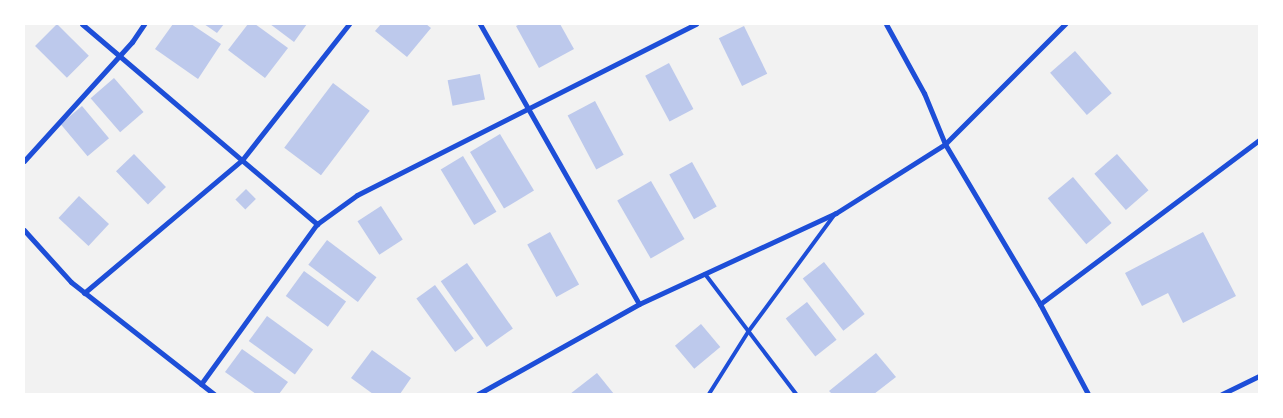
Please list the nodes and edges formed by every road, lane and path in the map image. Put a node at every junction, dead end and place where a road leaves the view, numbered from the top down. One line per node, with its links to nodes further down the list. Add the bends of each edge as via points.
1 (82, 24): 8 (street)
2 (144, 24): 8 (street)
3 (350, 24): 12 (street)
4 (480, 24): 9 (street)
5 (696, 24): 9 (street)
6 (886, 24): 11 (street, via 924,93)
7 (1065, 24): 11 (street)
8 (120, 55): 12 (street); 13 (street)
9 (528, 109): 15 (street, via 357,196); 19 (street)
10 (1259, 140): 20 (street)
11 (945, 144): 14 (street); 20 (street)
12 (242, 160): 15 (street); 18 (street)
13 (24, 161)
14 (836, 213): 17 (street); 21 (lane)
15 (317, 224): 23 (street)
16 (24, 230): 18 (street)
17 (705, 274): 19 (street); 21 (lane)
18 (84, 293): 23 (street)
19 (639, 304): 25 (street)
20 (1040, 304): 28 (street)
21 (748, 332): 26 (lane); 27 (lane)
22 (1259, 376): 29 (street)
23 (201, 384): 24 (street)
24 (214, 394)
25 (478, 394)
26 (709, 394)
27 (796, 394)
28 (1088, 394)
29 (1222, 394)

